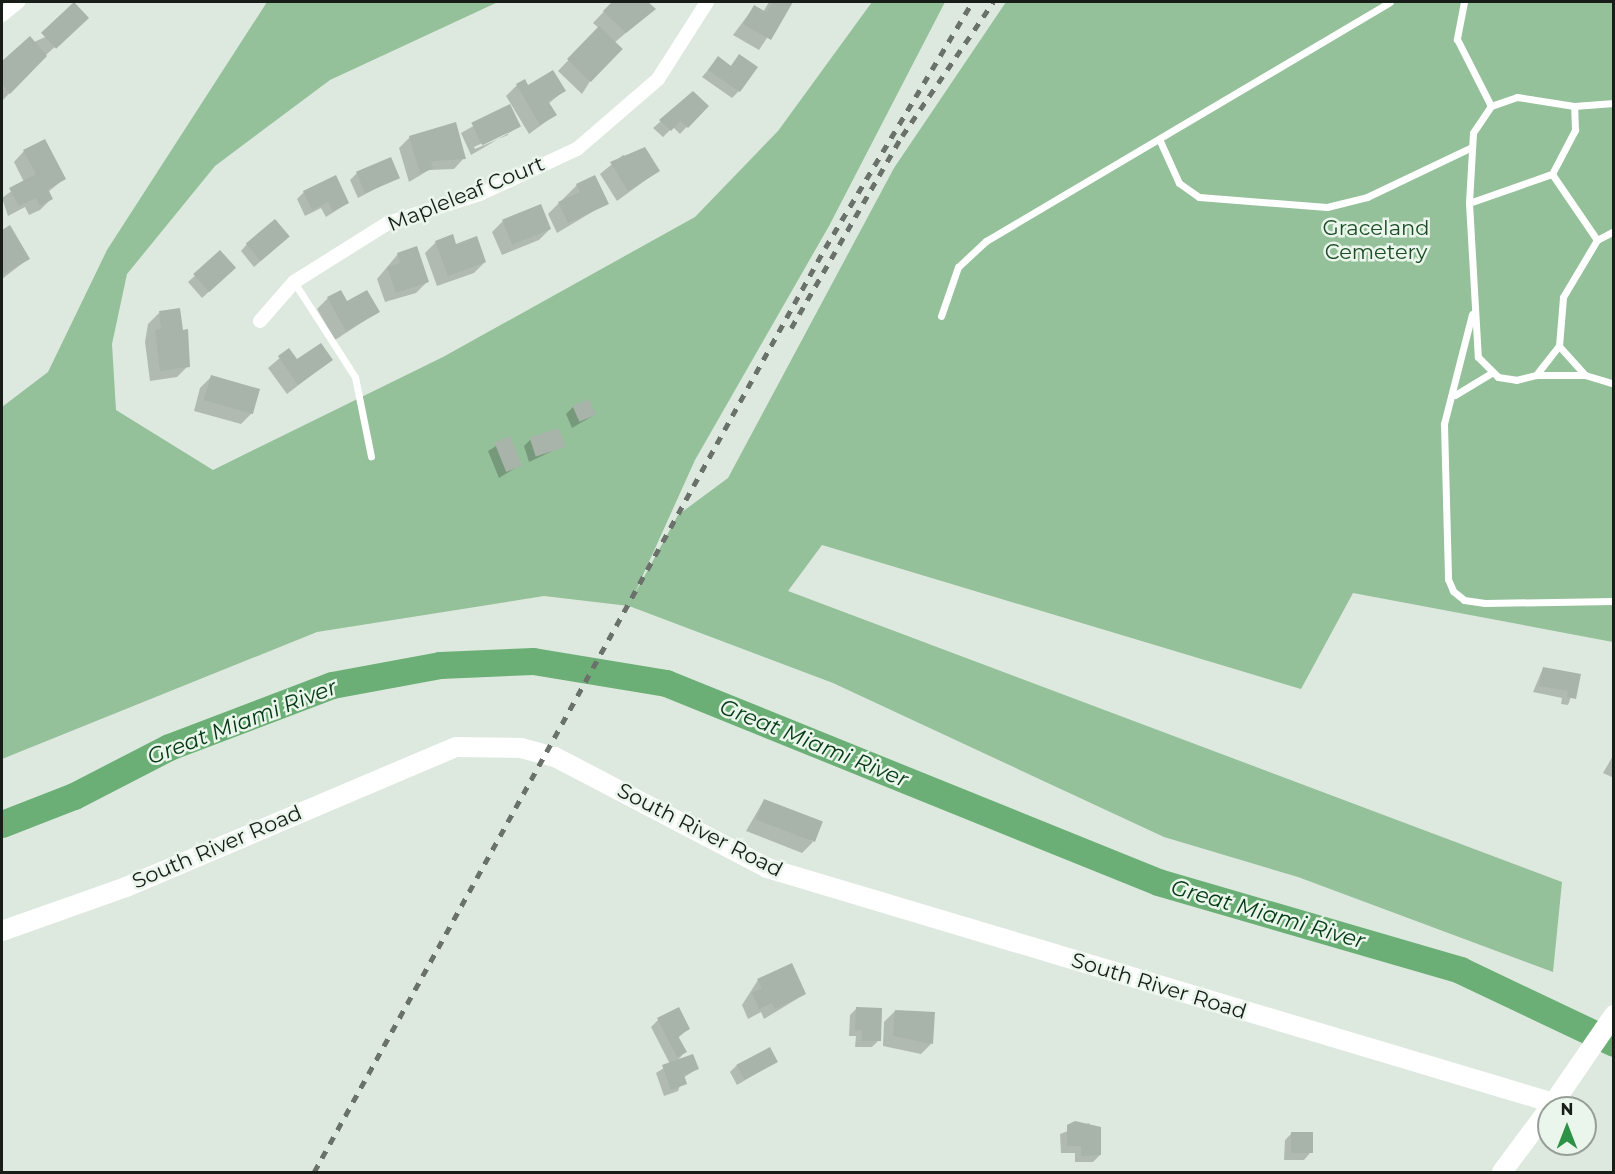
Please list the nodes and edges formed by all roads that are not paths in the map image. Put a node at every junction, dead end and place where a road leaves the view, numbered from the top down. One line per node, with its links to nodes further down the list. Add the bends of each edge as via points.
1 (707, 2): 13 (street, Mapleleaf Court, via 658,79 576,149 480,194 388,223)
2 (1390, 2): 7 (lane)
3 (1464, 2): 5 (lane, via 1459,47)
4 (1614, 103): 6 (lane)
5 (1491, 106): 6 (lane, via 1517,97); 8 (lane, via 1473,133)
6 (1574, 106): 9 (lane, via 1575,130)
7 (1160, 141): 8 (lane, via 1179,183 1199,196 1328,207 1367,196); 15 (lane, via 986,241 958,267)
8 (1472, 147): 10 (lane)
9 (1552, 174): 10 (lane); 12 (lane)
10 (1469, 203): 14 (lane)
11 (1614, 231): 12 (lane)
12 (1597, 240): 17 (lane, via 1563,297)
13 (294, 282): 16 (street, Mapleleaf Court); 23 (lane, via 355,377)
14 (1474, 300): 18 (lane, via 1478,357); 22 (lane)
15 (941, 316)
16 (260, 321)
17 (1559, 346): 19 (lane); 20 (lane)
18 (1493, 372): 19 (lane, via 1515,380); 22 (lane)
19 (1536, 375): 20 (lane)
20 (1584, 375): 21 (lane)
21 (1614, 384)
22 (1455, 395): 24 (lane, via 1444,424 1448,579 1453,591 1464,600 1485,603)
23 (371, 456)
24 (1614, 601)
25 (2, 931): 28 (street, South River Road, via 126,887 456,747 520,748 555,757 767,868)
26 (1614, 1015): 27 (street)
27 (1558, 1096)
28 (1537, 1103)
29 (1537, 1126): 30 (street)
30 (1502, 1173)

